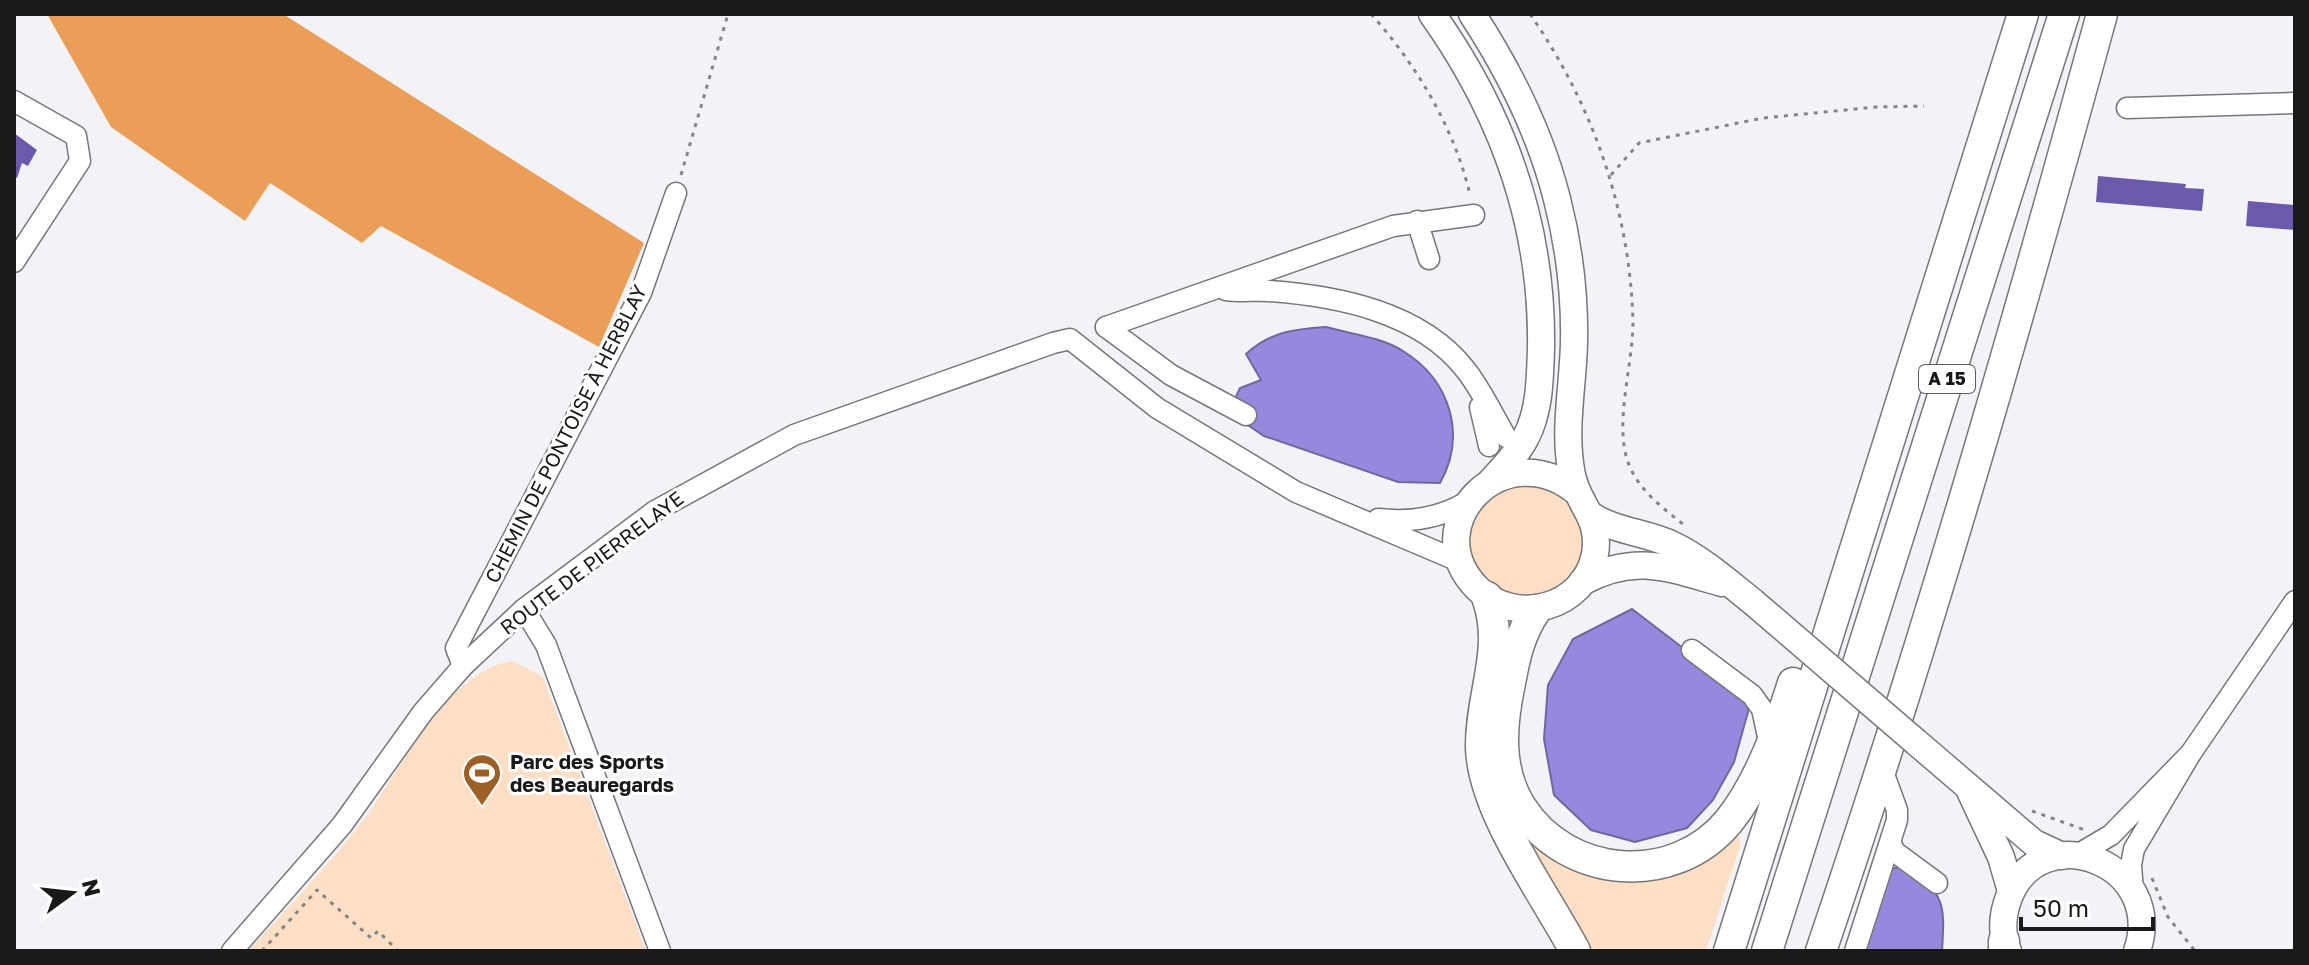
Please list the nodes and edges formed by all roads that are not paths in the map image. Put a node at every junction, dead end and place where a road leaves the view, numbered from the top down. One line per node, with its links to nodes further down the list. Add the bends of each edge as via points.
1 (1432, 14): 17 (main road, via 1501,133 1524,201 1537,271 1541,338 1536,407 1526,437)
2 (1472, 14): 18 (main road, via 1523,103 1548,168 1565,236 1573,319 1568,450)
3 (2023, 14): 19 (highway, A 15)
4 (2064, 14): 48 (highway, A 15)
5 (2102, 14): 34 (highway, via 2006,364)
6 (14, 101): 13 (street, via 76,136 81,151 80,161)
7 (2295, 103): 8 (street)
8 (2127, 108)
9 (676, 193): 31 (street, CHEMIN DE PONTOISE À HERBLAY, via 641,293 456,648)
10 (1474, 215): 11 (street)
11 (1417, 221): 12 (street); 14 (street)
12 (1429, 259)
13 (14, 262)
14 (1218, 288): 15 (street, via 1106,327 1171,375); 16 (street, via 1350,303 1400,319 1442,344 1466,369)
15 (1246, 415)
16 (1498, 442)
17 (1492, 481): 18 (main road, via 1532,471); 20 (main road)
18 (1577, 492): 22 (main road)
19 (1871, 492): 32 (highway, via 1844,519); 47 (highway, A 15)
20 (1470, 500): 21 (street, ROUTE DE PIERRELAYE, via 1417,520); 23 (main road, via 1458,530)
21 (1355, 515): 23 (street, ROUTE DE PIERRELAYE); 28 (street, ROUTE DE PIERRELAYE, via 1296,492 1157,408 1070,339 794,435 655,511)
22 (1592, 516): 24 (main road, via 1594,556); 25 (main road, via 1672,544)
23 (1461, 562): 26 (main road)
24 (1582, 582): 25 (main road, via 1614,567 1642,563); 29 (main road, via 1566,598)
25 (1729, 585): 35 (main road, bridge)
26 (1487, 597): 29 (main road); 46 (highway, via 1496,636 1481,746 1485,778 1504,825)
27 (2295, 601): 33 (street)
28 (524, 609): 31 (street, ROUTE DE PIERRELAYE); 45 (street, via 546,645)
29 (1536, 610): 32 (highway, via 1518,642 1501,744 1520,806 1563,850 1627,867 1686,855 1728,822)
30 (1692, 650): 32 (street, via 1758,702)
31 (463, 666): 44 (street, ROUTE DE PIERRELAYE, via 342,825)
32 (1770, 746)
33 (2191, 753): 37 (street, via 2104,840); 41 (street, via 2132,857)
34 (1882, 769): 36 (street, via 1897,810); 49 (highway)
35 (1964, 781): 37 (main road, via 2024,835); 40 (main road, via 2001,857)
36 (1891, 844): 38 (street); 39 (street); 50 (street)
37 (2070, 856): 40 (main road, via 2031,868); 41 (main road, via 2106,864)
38 (1891, 869)
39 (1937, 883)
40 (2011, 891): 43 (main road, via 2003,924)
41 (2133, 892): 42 (main road)
42 (2142, 920): 51 (main road); 52 (main road)
43 (2006, 948)
44 (232, 951)
45 (660, 951)
46 (1575, 951)
47 (1729, 951)
48 (1767, 951)
49 (1821, 951)
50 (1855, 951)
51 (2137, 951)
52 (2162, 951)

